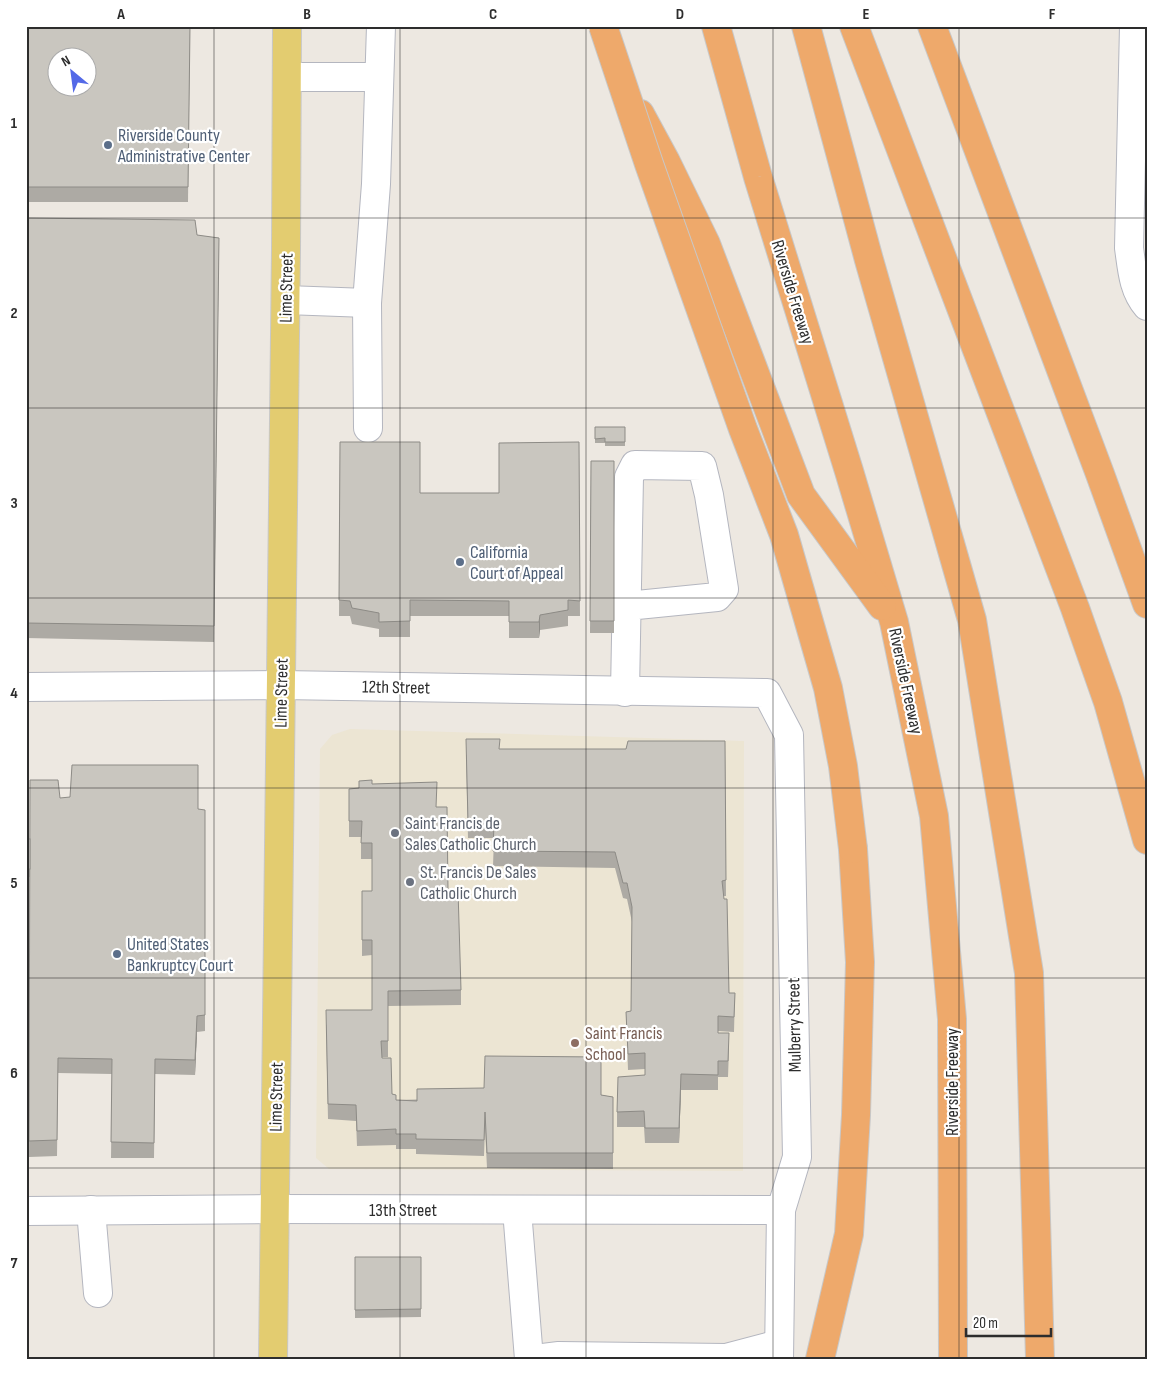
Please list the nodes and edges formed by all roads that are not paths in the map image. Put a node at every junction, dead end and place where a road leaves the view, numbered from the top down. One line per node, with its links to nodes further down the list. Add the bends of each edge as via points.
1 (287, 26): 10 (main road, Lime Street)
2 (381, 26): 11 (street)
3 (591, 26): 18 (highway, via 666,162 706,244 801,495)
4 (603, 26): 34 (highway, bridge, via 733,402 784,535 828,688 843,766 853,849 860,962 856,1115 849,1234)
5 (716, 26): 18 (highway, Riverside Freeway, via 758,177)
6 (806, 26): 36 (highway, via 972,620 1029,973)
7 (854, 26): 23 (highway, via 1075,608 1108,702)
8 (932, 26): 16 (highway)
9 (1134, 26): 14 (street, via 1128,248 1134,283)
10 (287, 77): 11 (street); 12 (main road, Lime Street)
11 (379, 77): 13 (street, via 376,184)
12 (286, 300): 13 (street); 19 (main road, Lime Street)
13 (367, 303): 15 (street)
14 (1147, 306)
15 (368, 428)
16 (1147, 604)
17 (627, 606): 17 (street, via 628,477 635,465 702,466 724,589 717,597); 21 (street)
18 (894, 622): 35 (highway, Riverside Freeway, via 934,816 952,1019)
19 (282, 685): 20 (street, 12th Street); 21 (street, 12th Street); 24 (main road, Lime Street)
20 (26, 686)
21 (625, 692): 22 (street, 12th Street)
22 (767, 693): 27 (street, Mulberry Street, via 789,735 796,1157)
23 (1147, 840)
24 (274, 1209): 25 (street, 13th Street); 26 (street, 13th Street); 31 (main road, Lime Street)
25 (92, 1210): 28 (street, 13th Street); 29 (street)
26 (517, 1210): 27 (street, 13th Street); 32 (street)
27 (781, 1210): 30 (street, Mulberry Street)
28 (26, 1211)
29 (98, 1293)
30 (779, 1351): 33 (street, via 726,1358 559,1356)
31 (273, 1359)
32 (529, 1359)
33 (535, 1359)
34 (820, 1359)
35 (953, 1359)
36 (1040, 1359)

